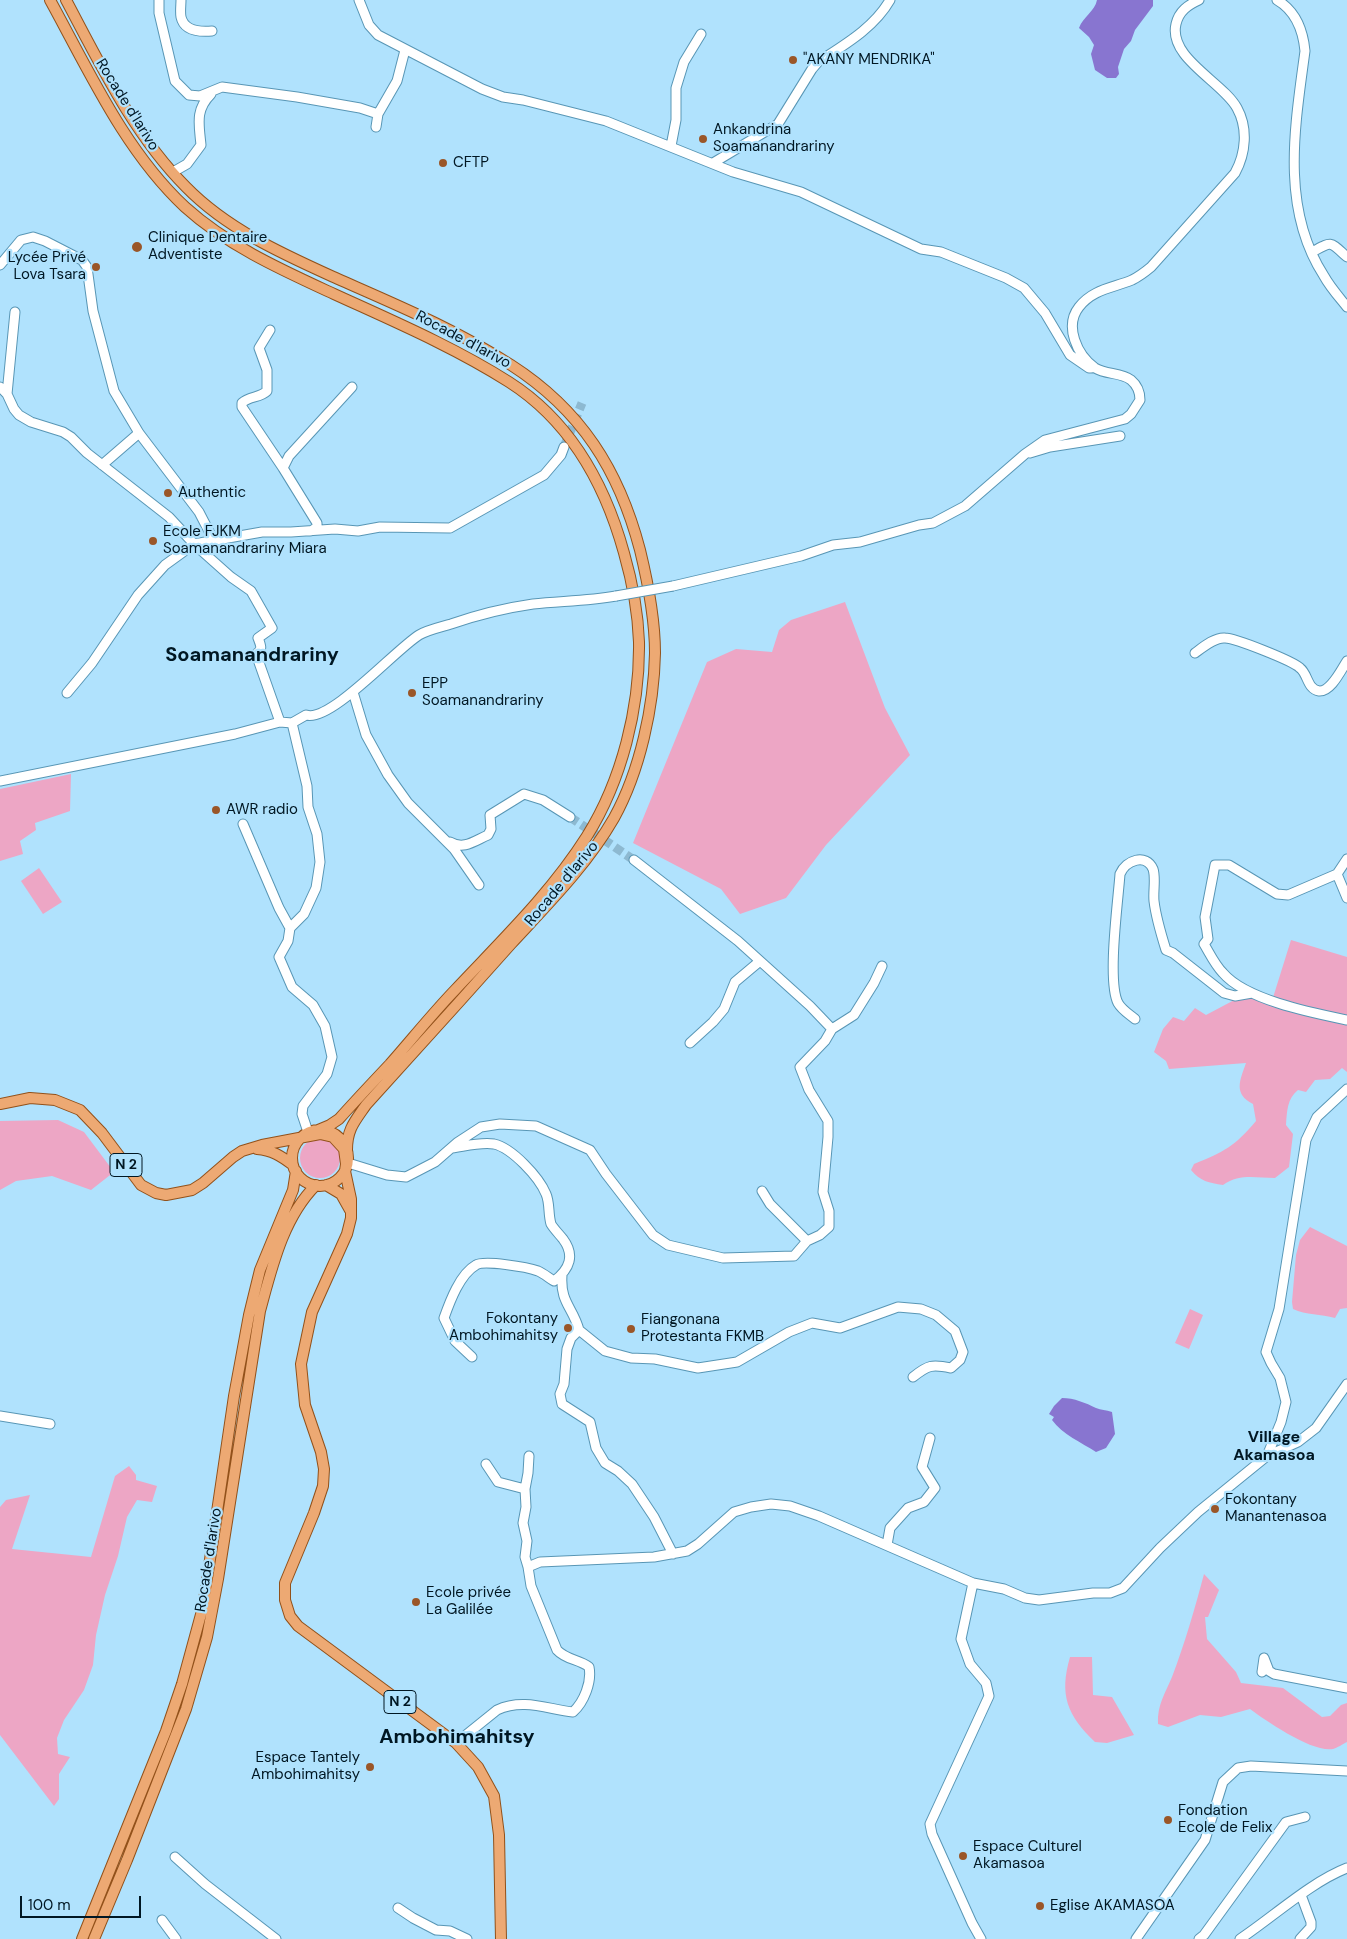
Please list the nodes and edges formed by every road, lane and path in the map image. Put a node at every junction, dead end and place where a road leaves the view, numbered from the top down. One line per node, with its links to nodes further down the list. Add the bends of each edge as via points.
1 (50, 0): 61 (main road, Rocade d'Iarivo, via 129,140 186,208 250,253 473,361 509,382 545,410 563,429 594,475 610,508 628,567 638,642 634,700 619,765 596,821 571,860 517,923 339,1119 330,1126)
2 (66, 0): 17 (main road, Rocade d'Iarivo, via 131,116)
3 (159, 0): 12 (street, via 175,81 189,95 200,96)
4 (181, 0): 9 (street, via 181,18 188,27 198,32)
5 (359, 0): 11 (street, via 369,25 378,35)
6 (890, 0): 16 (street, via 872,24 818,62 778,124)
7 (1199, 0): 24 (street, via 1188,6 1178,19 1176,36 1182,50 1196,67 1236,106 1243,126 1242,159 1235,173 1152,267 1141,276 1097,292 1075,312 1072,326 1075,341)
8 (1277, 0): 18 (street, via 1294,15 1304,40 1295,122 1294,168 1300,219)
9 (212, 30)
10 (701, 34): 15 (street, via 684,62 676,88 676,120)
11 (405, 50): 13 (street, via 397,81); 15 (street, via 504,97 606,121)
12 (215, 90): 13 (street, via 222,87 297,97); 17 (street, via 203,102 199,116 201,145 186,164)
13 (378, 114): 14 (street)
14 (376, 127)
15 (671, 146): 16 (street)
16 (713, 163): 24 (street, via 800,192 921,249 941,252 1006,278 1024,288 1041,308 1070,355)
17 (173, 172): 64 (main road, Rocade d'Iarivo, via 213,210 246,233 293,259 474,342 526,375 560,402 581,425 613,478 629,514 652,610 655,650 645,729 633,775 615,816 588,858 557,895 366,1104 351,1126)
18 (1312, 252): 19 (street, via 1329,243); 21 (street, via 1323,276)
19 (1347, 257)
20 (0, 266): 27 (street, via 21,240 33,237 82,260 87,266 110,381)
21 (1347, 307)
22 (15, 312): 26 (street)
23 (270, 330): 32 (street, via 259,348 267,370 267,391 245,400 242,406)
24 (1094, 368): 30 (street, via 1133,382 1140,400 1132,414 1125,419 1044,440)
25 (352, 387): 32 (street, via 289,456)
26 (3, 391): 31 (street, via 19,415 42,427 63,432)
27 (139, 433): 31 (street); 34 (street, via 199,512)
28 (1120, 436): 30 (street)
29 (564, 447): 33 (street, via 544,474 450,528 380,527)
30 (1025, 454): 38 (street, bridge, via 965,506 933,523 674,586 590,601 532,604 492,612 420,635)
31 (102, 465): 35 (street, via 169,516)
32 (283, 468): 33 (street, via 317,523)
33 (311, 532): 34 (street, via 262,532)
34 (214, 541): 35 (street)
35 (194, 544): 39 (street, via 165,565 138,595 92,663); 40 (street, via 230,577 251,591 270,622 272,628 258,638 261,650 256,654)
36 (1195, 653): 37 (street, via 1213,641 1237,640 1300,668 1313,688 1319,691 1326,690)
37 (1347, 661)
38 (353, 692): 41 (street, via 323,713); 45 (street, via 366,735 388,775 408,803)
39 (67, 693)
40 (280, 722): 41 (street); 42 (street)
41 (292, 723): 51 (street, via 307,786 308,806 317,834 320,862 316,888 304,914)
42 (0, 781)
43 (570, 817): 45 (street, via 543,800 524,794 490,815 488,835 461,846)
44 (243, 824): 51 (street)
45 (443, 838): 49 (street, via 454,848)
46 (1347, 859): 48 (street)
47 (634, 860): 52 (street, via 710,918)
48 (1337, 874): 50 (street); 54 (street, via 1288,895 1277,894 1229,866 1215,865 1205,917 1208,939 1204,944 1222,973)
49 (479, 885)
50 (1347, 898)
51 (290, 928): 61 (street, via 288,941 279,958 292,987 313,1005 325,1026 332,1057 327,1074 303,1106 302,1114)
52 (760, 962): 57 (street); 58 (street, via 735,982 724,1009)
53 (882, 966): 57 (street, via 854,1015)
54 (1252, 994): 55 (street, via 1235,996 1224,993 1173,952 1166,950 1156,917 1153,869 1148,862 1130,861 1120,874 1113,970 1117,1000); 56 (street, via 1310,1013)
55 (1134, 1019)
56 (1347, 1020)
57 (832, 1029): 70 (street, via 800,1067 809,1090 828,1121 823,1192 830,1227)
58 (690, 1043)
59 (1347, 1089): 80 (street, via 1317,1117 1306,1140 1279,1309 1266,1352 1280,1378 1286,1402)
60 (0, 1104): 62 (main road, N 2, via 30,1098 47,1099 80,1110 141,1185 156,1193 192,1190 233,1157)
61 (309, 1133): 62 (main road, N 2); 64 (main road, via 331,1132 341,1139); 65 (main road, N 2, via 333,1137 344,1149); 66 (main road, via 294,1146)
62 (254, 1148): 66 (main road, via 279,1154)
63 (451, 1148): 65 (street, via 435,1162 406,1177); 70 (street, via 480,1127 500,1124 536,1126 590,1150 653,1234 668,1245 723,1258 794,1256); 71 (street, via 481,1143 496,1145 532,1172 546,1193 551,1223 570,1250 570,1264)
64 (347, 1150): 65 (main road, N 2)
65 (347, 1167): 67 (main road, via 340,1177); 69 (main road, N 2)
66 (294, 1168): 67 (main road, via 304,1181); 97 (main road, Rocade d'Iarivo, via 293,1190 260,1270 249,1315 203,1607 192,1650 166,1732)
67 (321, 1185): 69 (main road, via 341,1194); 98 (main road, Rocade d'Iarivo, via 304,1198 290,1222 270,1274 260,1310 207,1637 186,1709)
68 (762, 1191): 70 (street, via 770,1204)
69 (351, 1210): 89 (main road, N 2, via 347,1234 312,1312 301,1364 306,1405 321,1452 324,1478 314,1513 285,1584 285,1600 290,1616 298,1626)
70 (807, 1240)
71 (562, 1275): 72 (street, via 561,1290); 73 (street, via 554,1281 538,1271 480,1263 470,1270 451,1297 444,1318 455,1341)
72 (579, 1330): 74 (street, via 605,1351 698,1368 737,1362 789,1332 812,1323 840,1328 898,1307 921,1309 936,1315 955,1331 963,1352 952,1368 927,1366); 84 (street, via 571,1338 568,1349 560,1394 562,1404 590,1422 596,1448 605,1463 632,1484)
73 (472, 1357)
74 (913, 1377)
75 (1347, 1384): 80 (street, via 1316,1428 1298,1442)
76 (0, 1416): 77 (street)
77 (50, 1424)
78 (930, 1438): 83 (street, via 922,1467 935,1488 924,1502 908,1508 890,1528)
79 (529, 1456): 82 (street)
80 (1268, 1456): 86 (street, via 1198,1512 1123,1588 1110,1593 1040,1600)
81 (486, 1464): 82 (street, via 498,1482)
82 (525, 1490): 85 (street, via 523,1523)
83 (887, 1546): 84 (street, via 790,1506 771,1504 734,1512 698,1544); 86 (street)
84 (673, 1554): 85 (street, via 540,1562)
85 (528, 1567): 89 (street, via 531,1586 557,1650 562,1656 590,1668 591,1677 580,1706 573,1712 529,1704 504,1707)
86 (973, 1583): 103 (street, via 961,1639 970,1664 986,1683 989,1696 930,1824)
87 (1262, 1672): 88 (street, via 1264,1658 1269,1671 1274,1674)
88 (1347, 1688)
89 (456, 1743): 102 (main road, N 2, via 478,1767 494,1796 499,1835)
90 (1347, 1770): 104 (street, via 1238,1768 1223,1782 1205,1840)
91 (1305, 1817): 105 (street, via 1286,1822)
92 (175, 1857): 100 (street)
93 (1347, 1868): 94 (street)
94 (1300, 1895): 106 (street); 107 (street, via 1311,1922 1311,1927)
95 (398, 1908): 101 (street, via 436,1930 450,1931)
96 (162, 1920): 99 (street)
97 (82, 1939)
98 (94, 1939)
99 (176, 1939)
100 (276, 1939)
101 (467, 1939)
102 (501, 1939)
103 (981, 1939)
104 (1136, 1939)
105 (1199, 1939)
106 (1240, 1939)
107 (1300, 1939)

